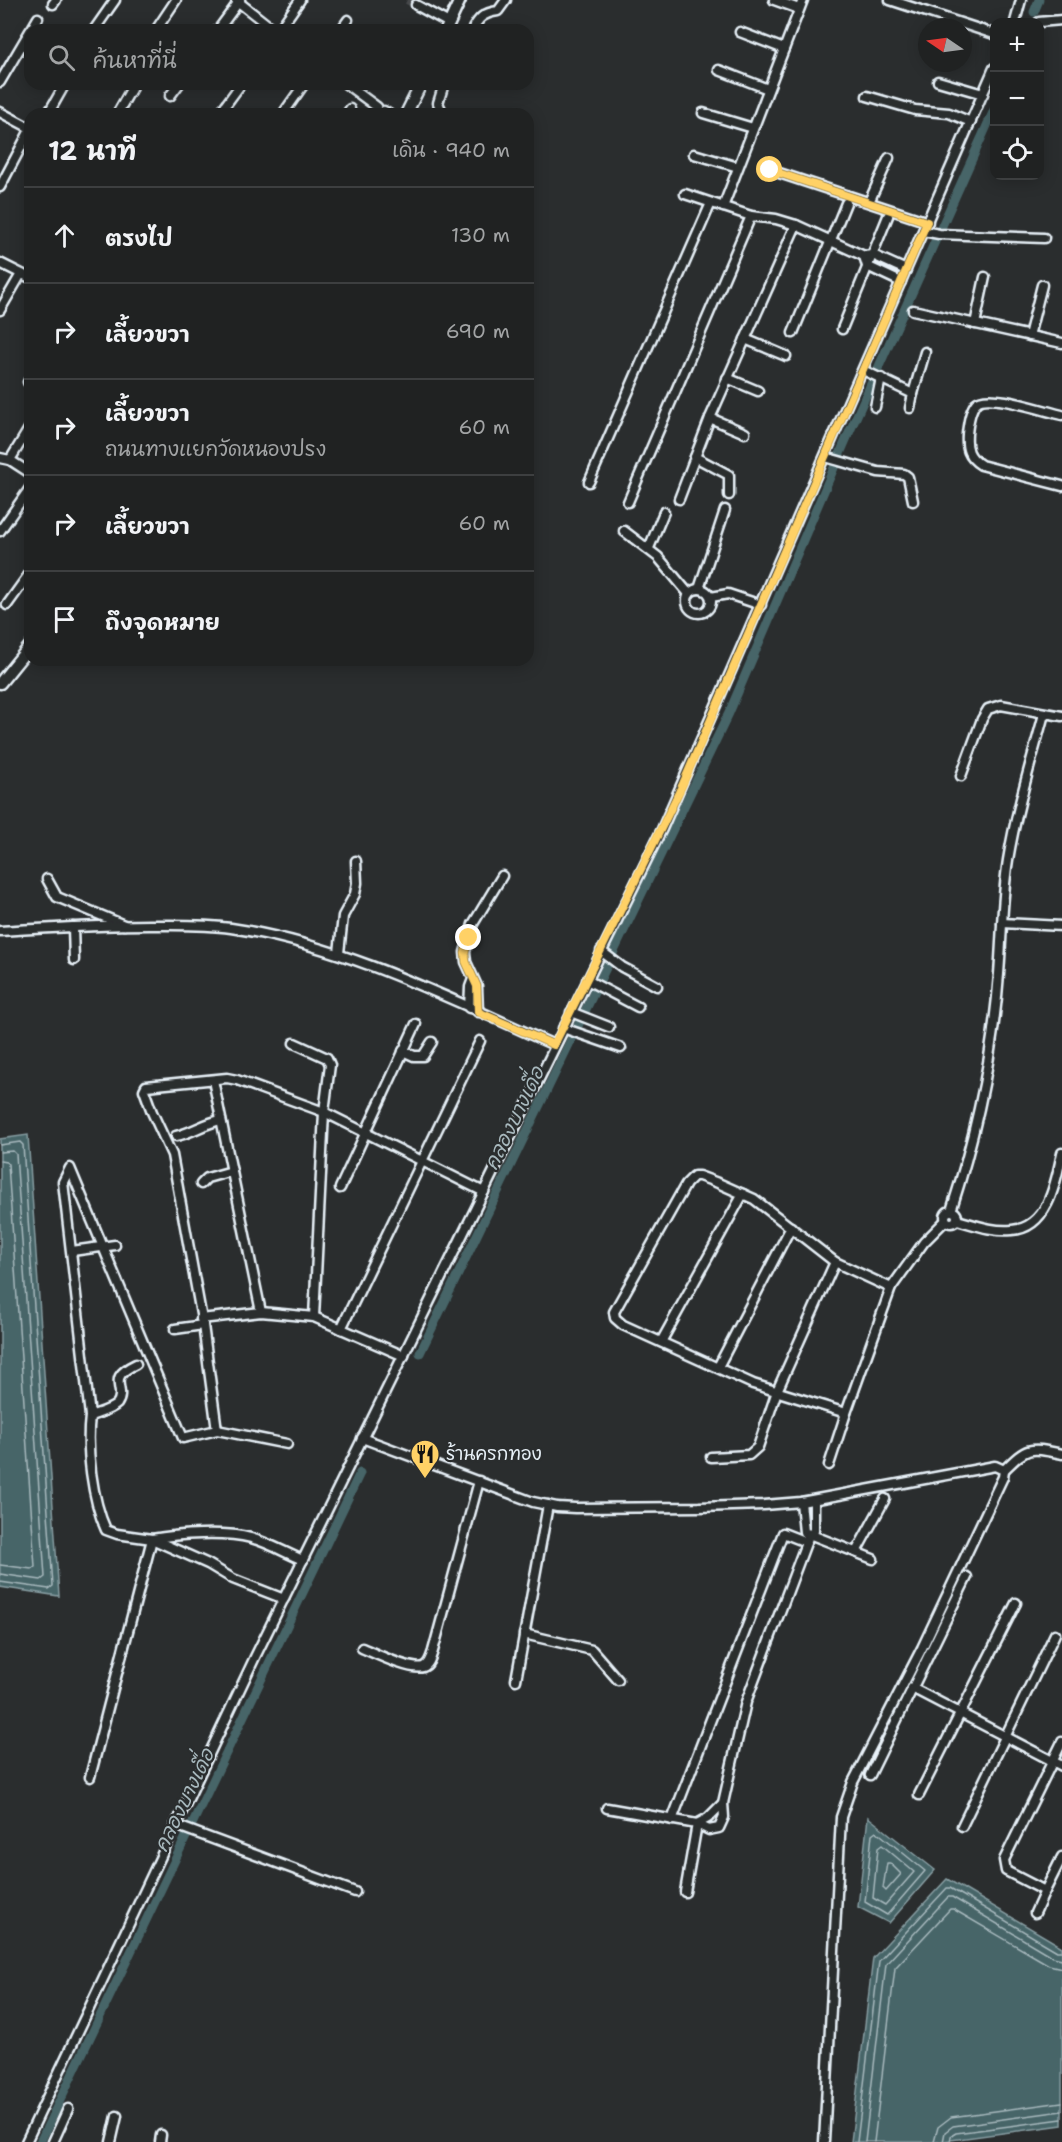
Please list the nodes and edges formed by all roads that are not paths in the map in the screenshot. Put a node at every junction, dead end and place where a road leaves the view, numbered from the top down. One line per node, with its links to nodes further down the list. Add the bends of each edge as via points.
1 (115, 0): 18 (street)
2 (176, 0): 19 (street)
3 (300, 0): 22 (street)
4 (506, 0): 26 (street, via 498,11 480,17)
5 (774, 0): 11 (street)
6 (891, 0): 28 (street)
7 (1021, 0): 13 (street)
8 (238, 1): 20 (street); 21 (street)
9 (456, 1): 25 (street)
10 (416, 4): 24 (street)
11 (801, 4): 30 (street)
12 (38, 18): 17 (street)
13 (1016, 18)
14 (348, 20): 23 (street)
15 (1062, 20): 16 (street)
16 (1044, 22)
17 (34, 24)
18 (98, 24)
19 (160, 24)
20 (222, 24)
21 (267, 24)
22 (283, 24)
23 (345, 24)
24 (444, 24)
25 (448, 24)
26 (476, 24)
27 (740, 32): 30 (street)
28 (990, 33)
29 (24, 41): 34 (street)
30 (784, 49): 35 (street)
31 (719, 70): 35 (street)
32 (992, 72): 44 (street)
33 (938, 81): 44 (street)
34 (0, 82)
35 (768, 89): 58 (street)
36 (62, 90): 47 (street)
37 (131, 90): 48 (street)
38 (174, 90): 45 (street)
39 (237, 90): 49 (street)
40 (300, 90): 50 (street)
41 (354, 90): 51 (street)
42 (418, 90): 52 (street)
43 (442, 90): 53 (street)
44 (983, 94): 56 (street)
45 (170, 96)
46 (867, 96): 56 (street, via 915,110 949,113)
47 (51, 108)
48 (120, 108)
49 (223, 108)
50 (287, 108)
51 (380, 108)
52 (409, 108)
53 (440, 108)
54 (0, 112): 57 (street)
55 (703, 113): 58 (street)
56 (971, 122): 72 (street)
57 (24, 126)
58 (753, 128): 62 (street)
59 (24, 141): 64 (street)
60 (694, 154): 62 (street)
61 (889, 158): 66 (street)
62 (738, 167): 69 (street)
63 (770, 170): 66 (street)
64 (0, 187)
65 (686, 194): 67 (street)
66 (869, 202): 72 (street)
67 (711, 203): 69 (street); 111 (street)
68 (846, 203): 76 (street)
69 (723, 207): 70 (street)
70 (751, 216): 73 (street); 117 (street)
71 (888, 216): 77 (street)
72 (927, 222): 74 (street)
73 (796, 225): 76 (street); 92 (street)
74 (926, 232): 75 (street); 80 (street)
75 (1044, 238)
76 (831, 242): 77 (street); 90 (street)
77 (868, 255): 79 (street); 80 (street)
78 (0, 263): 81 (street)
79 (867, 266): 84 (street); 89 (street)
80 (906, 270): 84 (street)
81 (21, 274): 82 (street); 86 (street)
82 (24, 275)
83 (986, 277): 88 (street)
84 (901, 282): 96 (street)
85 (1042, 285): 91 (street)
86 (0, 310)
87 (913, 310): 88 (street)
88 (975, 324): 91 (street)
89 (842, 329)
90 (793, 333)
91 (1029, 336): 93 (street)
92 (745, 339): 95 (street); 97 (street)
93 (1062, 343)
94 (925, 352): 99 (street)
95 (786, 356)
96 (872, 374): 99 (street); 100 (street); 108 (street)
97 (727, 378): 98 (street); 103 (street)
98 (758, 391)
99 (914, 394): 101 (street)
100 (875, 407)
101 (910, 408)
102 (1062, 415): 112 (street, via 984,398 971,411 967,450 981,465)
103 (710, 418): 104 (street); 106 (street)
104 (745, 433)
105 (24, 437): 109 (street)
106 (694, 457): 113 (street, via 729,475); 115 (street)
107 (0, 458): 109 (street)
108 (832, 459): 116 (street, via 878,472 904,474); 127 (street)
109 (10, 460): 110 (street)
110 (24, 469)
111 (590, 482)
112 (1062, 486)
113 (729, 495)
114 (24, 497): 120 (street)
115 (679, 499)
116 (914, 501)
117 (628, 502)
118 (725, 510): 124 (street)
119 (664, 512): 122 (street)
120 (0, 531)
121 (624, 531): 122 (street)
122 (649, 548): 125 (street)
123 (24, 581): 128 (street)
124 (699, 589): 125 (street); 126 (street)
125 (689, 594): 126 (street, via 689,605 697,612 708,609)
126 (711, 597): 127 (street, via 728,594)
127 (760, 604): 143 (street)
128 (7, 605)
129 (24, 653): 130 (street)
130 (0, 683)
131 (1044, 714): 132 (street); 133 (street, via 1000,705 988,709); 137 (street, via 1008,860)
132 (1062, 716)
133 (961, 776)
134 (356, 861): 142 (street, via 355,894 343,916)
135 (502, 876): 148 (street, via 473,924 465,952 473,979)
136 (47, 879): 138 (street, via 57,897)
137 (1002, 923): 139 (street); 171 (street, via 986,1079)
138 (124, 925): 141 (street); 142 (street, via 230,928)
139 (1062, 926)
140 (0, 931): 141 (street)
141 (73, 931): 144 (street)
142 (339, 953): 148 (street)
143 (607, 955): 145 (street); 146 (street)
144 (74, 960)
145 (593, 983): 147 (street); 149 (street)
146 (657, 986)
147 (638, 1007)
148 (473, 1010): 156 (street)
149 (577, 1014): 151 (street); 152 (street)
150 (416, 1024): 158 (street)
151 (609, 1027)
152 (570, 1030): 156 (street); 157 (street)
153 (480, 1041): 165 (street)
154 (432, 1042): 158 (street, via 423,1056)
155 (294, 1043): 160 (street, via 327,1058 330,1065)
156 (554, 1045): 169 (street)
157 (621, 1048)
158 (403, 1051): 162 (street)
159 (213, 1080): 160 (street, via 237,1080); 161 (street); 182 (street, via 150,1085 144,1090 172,1155)
160 (324, 1112): 162 (street); 181 (street)
161 (221, 1120): 163 (street); 166 (street)
162 (365, 1133): 165 (street); 168 (street)
163 (176, 1136)
164 (1062, 1153): 172 (street, via 1043,1212 1023,1229 995,1230)
165 (421, 1161): 169 (street); 184 (street)
166 (232, 1171): 167 (street, via 207,1178); 180 (street)
167 (201, 1184)
168 (340, 1188)
169 (484, 1192): 186 (street)
170 (743, 1194): 174 (street); 185 (street); 185 (street, via 699,1176 691,1178 616,1307 617,1321)
171 (951, 1211): 172 (street, via 958,1216); 173 (street, via 946,1212)
172 (957, 1220): 173 (street, via 953,1224)
173 (945, 1221): 179 (street, via 924,1242)
174 (791, 1227): 178 (street); 188 (street)
175 (115, 1245): 176 (street)
176 (103, 1246): 177 (street); 177 (street, via 70,1168 63,1182); 192 (street, via 183,1438)
177 (72, 1251): 191 (street)
178 (835, 1262): 179 (street); 189 (street)
179 (891, 1288): 190 (street)
180 (261, 1312): 181 (street); 182 (street)
181 (314, 1317): 184 (street)
182 (202, 1322): 183 (street); 192 (street)
183 (174, 1329)
184 (341, 1329): 186 (street)
185 (661, 1342): 188 (street)
186 (404, 1356): 193 (street)
187 (136, 1364): 191 (street, via 121,1373 116,1404)
188 (718, 1367): 189 (street)
189 (777, 1391): 190 (street); 196 (street, via 755,1452)
190 (846, 1413): 197 (street)
191 (90, 1416): 204 (street, via 92,1474 106,1530)
192 (217, 1430): 194 (street)
193 (362, 1438): 199 (street); 208 (street)
194 (287, 1444)
195 (1062, 1454): 198 (street, via 1031,1449)
196 (711, 1457)
197 (829, 1465)
198 (1004, 1470): 201 (street, via 995,1466); 242 (street, via 922,1648 853,1782 841,1817)
199 (479, 1481): 203 (street); 214 (street, via 427,1665 412,1667)
200 (885, 1499): 206 (street)
201 (814, 1501): 202 (street); 205 (street, via 815,1525)
202 (801, 1502): 203 (street, via 699,1507); 205 (street, via 802,1526)
203 (548, 1506): 212 (street)
204 (152, 1539): 208 (street, via 234,1535 258,1540); 210 (street, via 233,1580); 224 (street)
205 (808, 1539): 206 (street); 226 (street, via 746,1702); 228 (street, via 783,1533)
206 (856, 1552): 207 (street)
207 (873, 1559)
208 (303, 1560): 210 (street)
209 (968, 1577): 217 (street)
210 (284, 1599): 230 (street)
211 (1016, 1603): 218 (street)
212 (524, 1634): 215 (street); 216 (street, via 586,1648 598,1655)
213 (1055, 1634): 219 (street)
214 (362, 1648)
215 (516, 1680)
216 (618, 1680)
217 (912, 1688): 218 (street); 223 (street)
218 (960, 1713): 219 (street); 225 (street)
219 (1006, 1737): 221 (street); 231 (street)
220 (1062, 1742): 221 (street)
221 (1053, 1761): 222 (street); 233 (street, via 1004,1860 1006,1871)
222 (1062, 1766)
223 (870, 1775)
224 (90, 1777)
225 (919, 1795)
226 (723, 1803): 229 (street); 229 (street, via 724,1817 719,1828 709,1830)
227 (607, 1808): 228 (street)
228 (672, 1820): 229 (street)
229 (697, 1824): 235 (street)
230 (175, 1825): 234 (street); 239 (street)
231 (962, 1826)
232 (1062, 1857): 233 (street)
233 (1045, 1891): 236 (street)
234 (355, 1892)
235 (685, 1892)
236 (1035, 1913)
237 (68, 2109): 240 (street)
238 (117, 2116): 241 (street)
239 (26, 2142)
240 (53, 2142)
241 (111, 2142)
242 (824, 2142)

